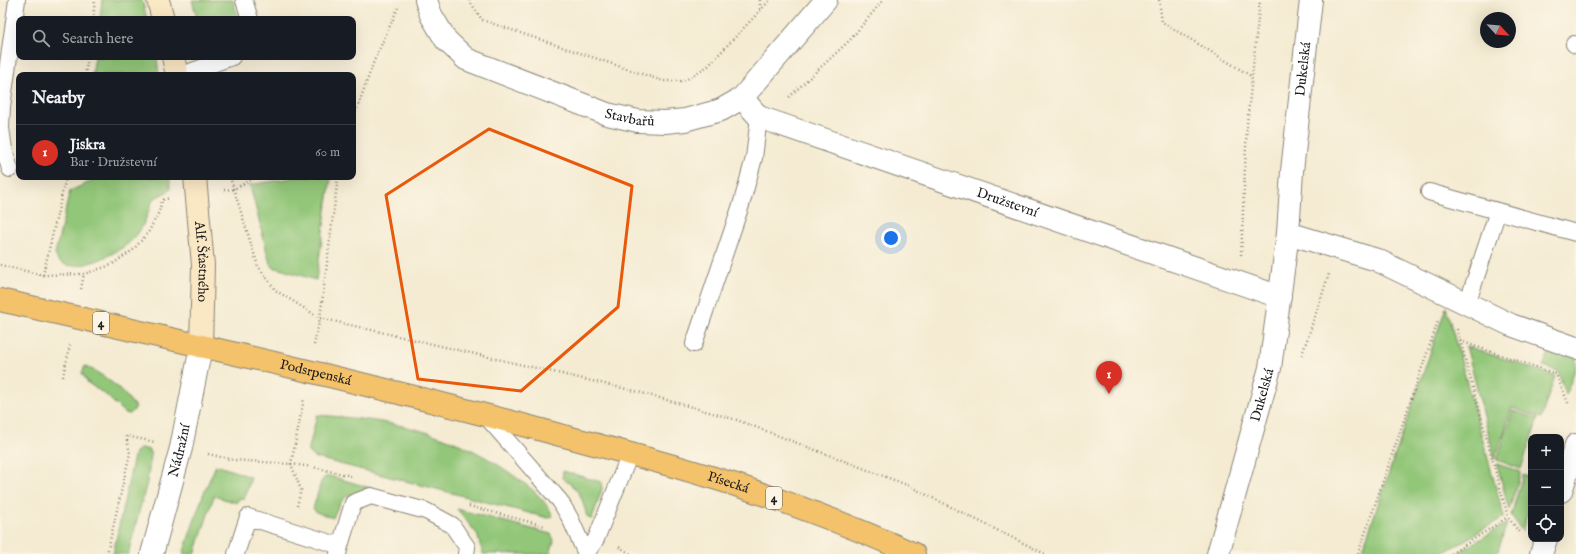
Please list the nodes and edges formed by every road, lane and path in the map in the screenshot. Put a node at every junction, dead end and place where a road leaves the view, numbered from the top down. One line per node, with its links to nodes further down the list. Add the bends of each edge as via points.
1 (17, 0): 29 (lane, via 2,107 2,135)
2 (95, 0): 16 (path)
3 (158, 0): 17 (main road)
4 (244, 0): 18 (lane)
5 (426, 0): 26 (street, Stavbařů, via 431,15 446,40 466,59 607,114 638,121 684,120 721,110)
6 (469, 0): 15 (path, via 482,20 663,81 684,81 708,66)
7 (760, 0): 15 (path)
8 (770, 0): 15 (path)
9 (826, 0): 26 (street, Stavbařů)
10 (883, 0): 28 (path, via 850,40 794,93)
11 (1159, 0): 25 (path, via 1162,22)
12 (1260, 0): 25 (path)
13 (1310, 0): 39 (street, Dukelská)
14 (399, 7): 27 (path, via 374,61)
15 (760, 12)
16 (93, 16)
17 (162, 16)
18 (249, 16)
19 (88, 60): 22 (path)
20 (174, 60): 23 (main road)
21 (224, 60): 24 (lane)
22 (86, 72)
23 (176, 72)
24 (190, 72)
25 (1251, 76): 43 (path)
26 (742, 98): 28 (street, Družstevní)
27 (356, 112)
28 (759, 117): 43 (street, Družstevní); 50 (lane, via 754,158 742,202)
29 (10, 168)
30 (65, 180): 42 (path)
31 (195, 180): 51 (main road, Alf. Šťastného, via 203,265)
32 (231, 180): 35 (path)
33 (250, 180): 35 (path)
34 (338, 180): 48 (path)
35 (234, 189): 48 (path, via 258,266 275,290)
36 (1428, 192): 38 (lane)
37 (162, 200): 42 (path, via 148,233 133,250 111,265 84,274)
38 (1498, 211): 40 (lane); 47 (lane)
39 (1288, 233): 44 (street, via 1377,260); 45 (street, Dukelská)
40 (1576, 233)
41 (0, 265): 42 (path)
42 (43, 275)
43 (1240, 284): 45 (street, Družstevní)
44 (1447, 294): 47 (street); 49 (path); 73 (path)
45 (1280, 297): 72 (street, Dukelská, via 1270,368)
46 (0, 300): 51 (main road, Podsrpenská / 4)
47 (1467, 304): 52 (street, via 1511,325)
48 (320, 318): 71 (path, via 635,391 737,420 908,485)
49 (1460, 341): 53 (path, via 1556,374); 61 (path)
50 (694, 344)
51 (201, 346): 54 (main road, Podsrpenská / 4); 66 (street, Nádražní, via 182,448)
52 (1576, 348)
53 (1569, 405)
54 (485, 415): 57 (main road, Podsrpenská / 4); 69 (lane, via 560,501)
55 (126, 436): 65 (path, via 130,454)
56 (1576, 445): 60 (street)
57 (630, 454): 69 (lane, via 596,539); 70 (main road, Písecká / 4, via 734,484)
58 (225, 458): 59 (path)
59 (291, 464)
60 (1564, 482)
61 (1508, 517): 62 (path); 74 (path)
62 (1520, 534)
63 (1545, 542): 75 (street)
64 (339, 550): 67 (lane, via 248,517); 68 (lane, via 353,503 371,496 426,511 452,525 467,547)
65 (107, 554)
66 (152, 554)
67 (236, 554)
68 (466, 554)
69 (586, 554)
70 (914, 554)
71 (1046, 554)
72 (1218, 554)
73 (1358, 554)
74 (1451, 554)
75 (1541, 554)

